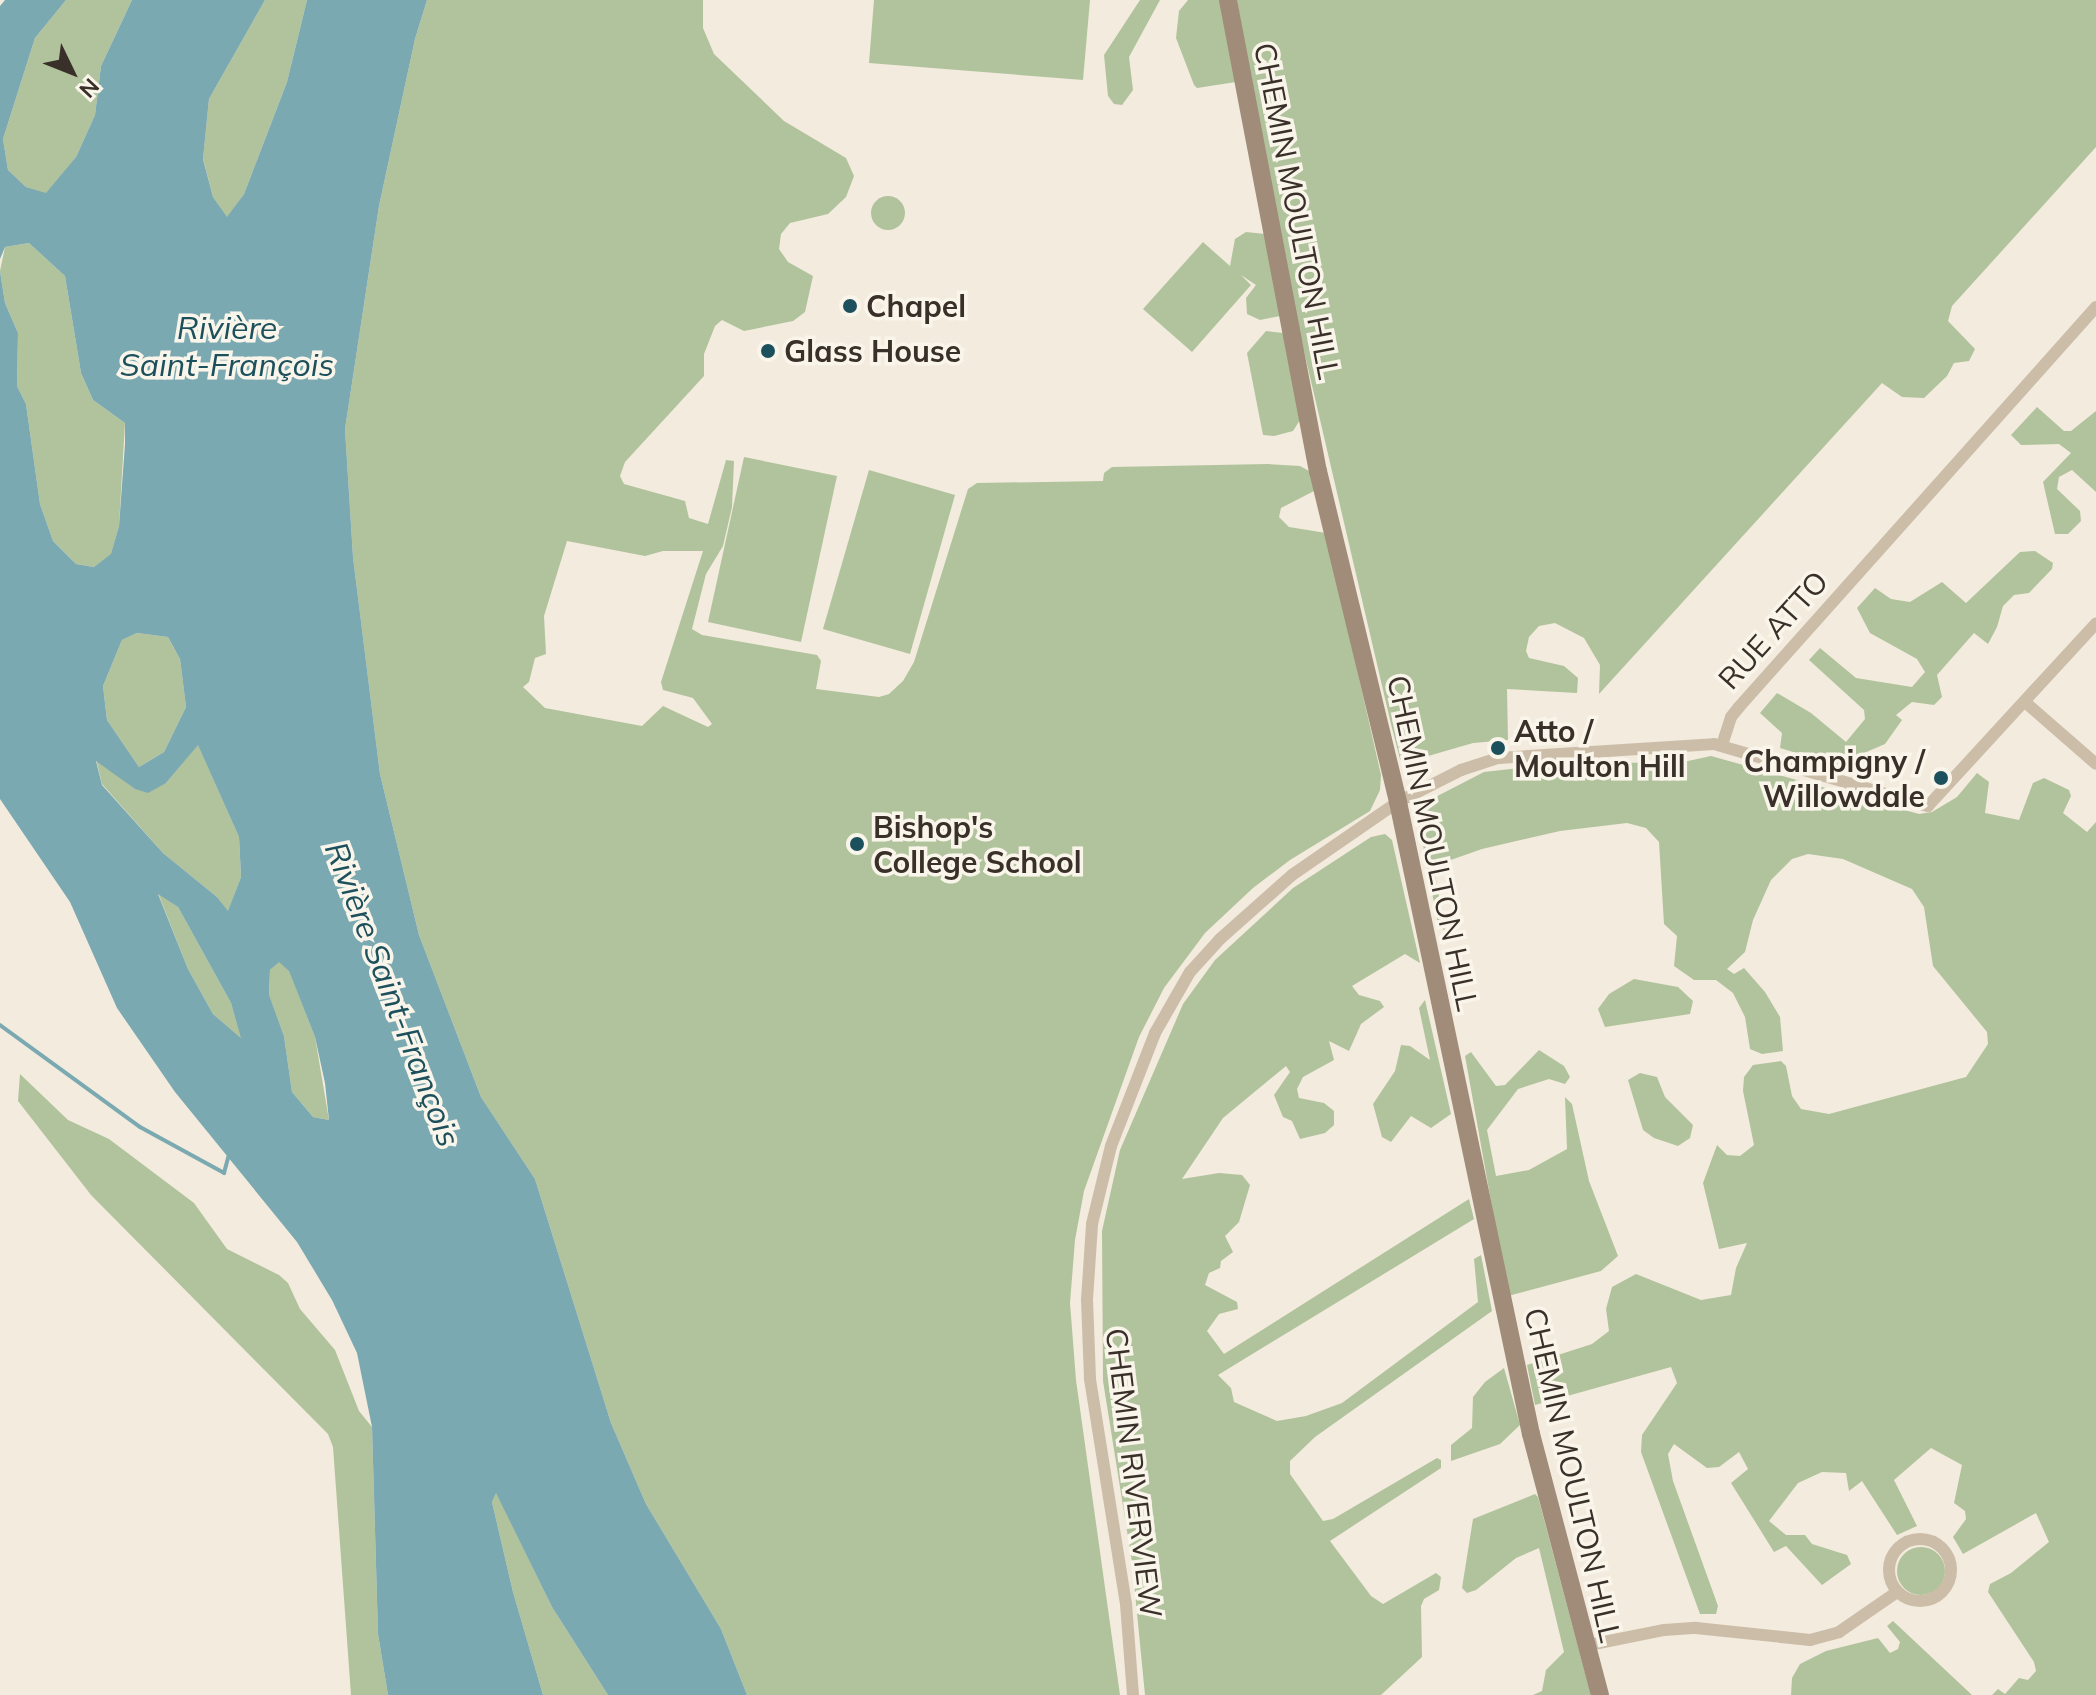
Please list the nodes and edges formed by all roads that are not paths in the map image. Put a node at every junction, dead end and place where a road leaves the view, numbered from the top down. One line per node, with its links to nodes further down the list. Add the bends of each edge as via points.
1 (1228, 0): 7 (street, CHEMIN MOULTON HILL, via 1318,471)
2 (2096, 307): 5 (street, RUE ATTO, via 1739,707)
3 (2096, 623): 4 (street)
4 (2025, 702): 5 (street, via 1928,806); 6 (street)
5 (1722, 745): 7 (street, via 1499,758 1461,770)
6 (2096, 764)
7 (1398, 802): 9 (street, CHEMIN MOULTON HILL, via 1531,1434); 10 (street, CHEMIN RIVERVIEW, via 1248,910 1190,972 1155,1033 1111,1146 1092,1224 1088,1344 1096,1429 1126,1604)
8 (1897, 1592): 8 (street, via 1888,1569 1899,1547 1922,1538 1944,1549 1952,1571 1942,1593 1919,1602); 9 (street, via 1839,1632 1810,1640 1696,1628)
9 (1584, 1646): 11 (street, CHEMIN MOULTON HILL)
10 (1133, 1695)
11 (1600, 1695)

